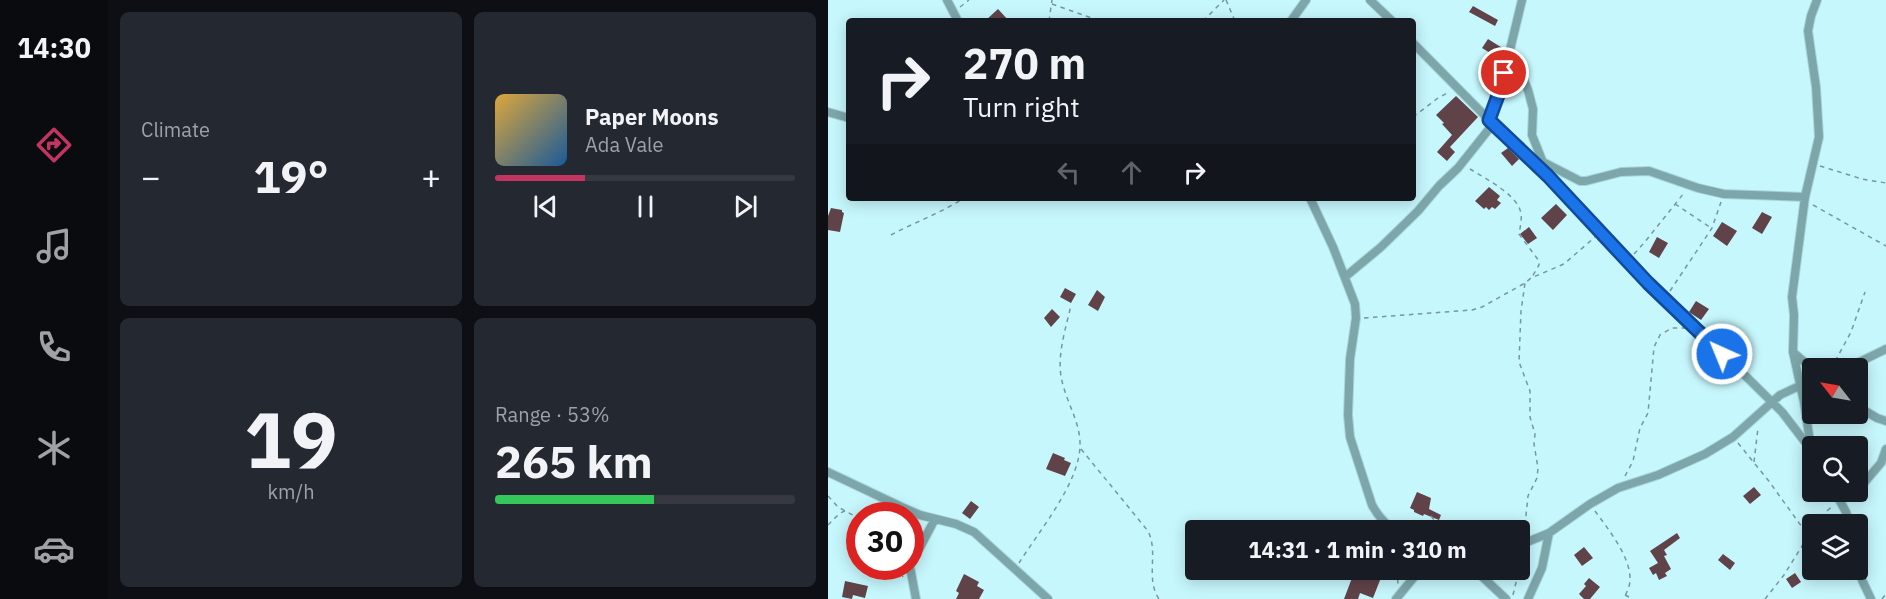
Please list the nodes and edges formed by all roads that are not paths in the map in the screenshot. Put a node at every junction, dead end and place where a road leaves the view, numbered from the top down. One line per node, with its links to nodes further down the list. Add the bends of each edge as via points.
1 (947, 0): 6 (street)
2 (1306, 0): 7 (street)
3 (1370, 0): 8 (street)
4 (1521, 0): 10 (street)
5 (1817, 0): 16 (street, via 1808,31 1819,130)
6 (956, 17)
7 (1293, 18)
8 (1389, 18)
9 (1416, 46): 13 (street)
10 (1509, 55): 13 (street); 14 (street, via 1528,90 1533,109 1532,135)
11 (828, 112): 12 (street)
12 (846, 117)
13 (1491, 122): 15 (street); 18 (street, via 1458,168 1400,230)
14 (1543, 162): 15 (street); 16 (street, via 1580,181 1649,171 1724,194)
15 (1548, 176): 24 (street, via 1627,261)
16 (1804, 199): 20 (street, via 1792,297)
17 (1311, 201): 18 (street)
18 (1345, 277): 35 (street, via 1356,318 1350,359 1350,437 1372,505)
19 (1886, 349): 21 (street)
20 (1793, 352): 22 (street); 23 (street)
21 (1868, 358)
22 (1802, 360)
23 (1800, 385): 24 (street); 27 (street)
24 (1771, 401): 28 (street); 36 (street, via 1733,437 1705,454 1658,476 1618,488)
25 (1868, 413): 26 (street)
26 (1886, 421)
27 (1809, 436)
28 (1802, 437)
29 (1886, 449): 31 (street, via 1881,463)
30 (828, 472): 34 (street)
31 (1868, 478)
32 (1841, 503): 33 (street)
33 (1846, 514)
34 (935, 519): 37 (street); 45 (street, via 974,532)
35 (1382, 520)
36 (1549, 533): 38 (street); 47 (street, via 1542,568)
37 (924, 540)
38 (1530, 541)
39 (912, 580): 44 (street)
40 (1412, 580): 43 (street)
41 (1486, 580): 46 (street)
42 (1862, 580): 48 (street)
43 (1397, 597)
44 (915, 599)
45 (1048, 599)
46 (1506, 599)
47 (1528, 599)
48 (1871, 599)

